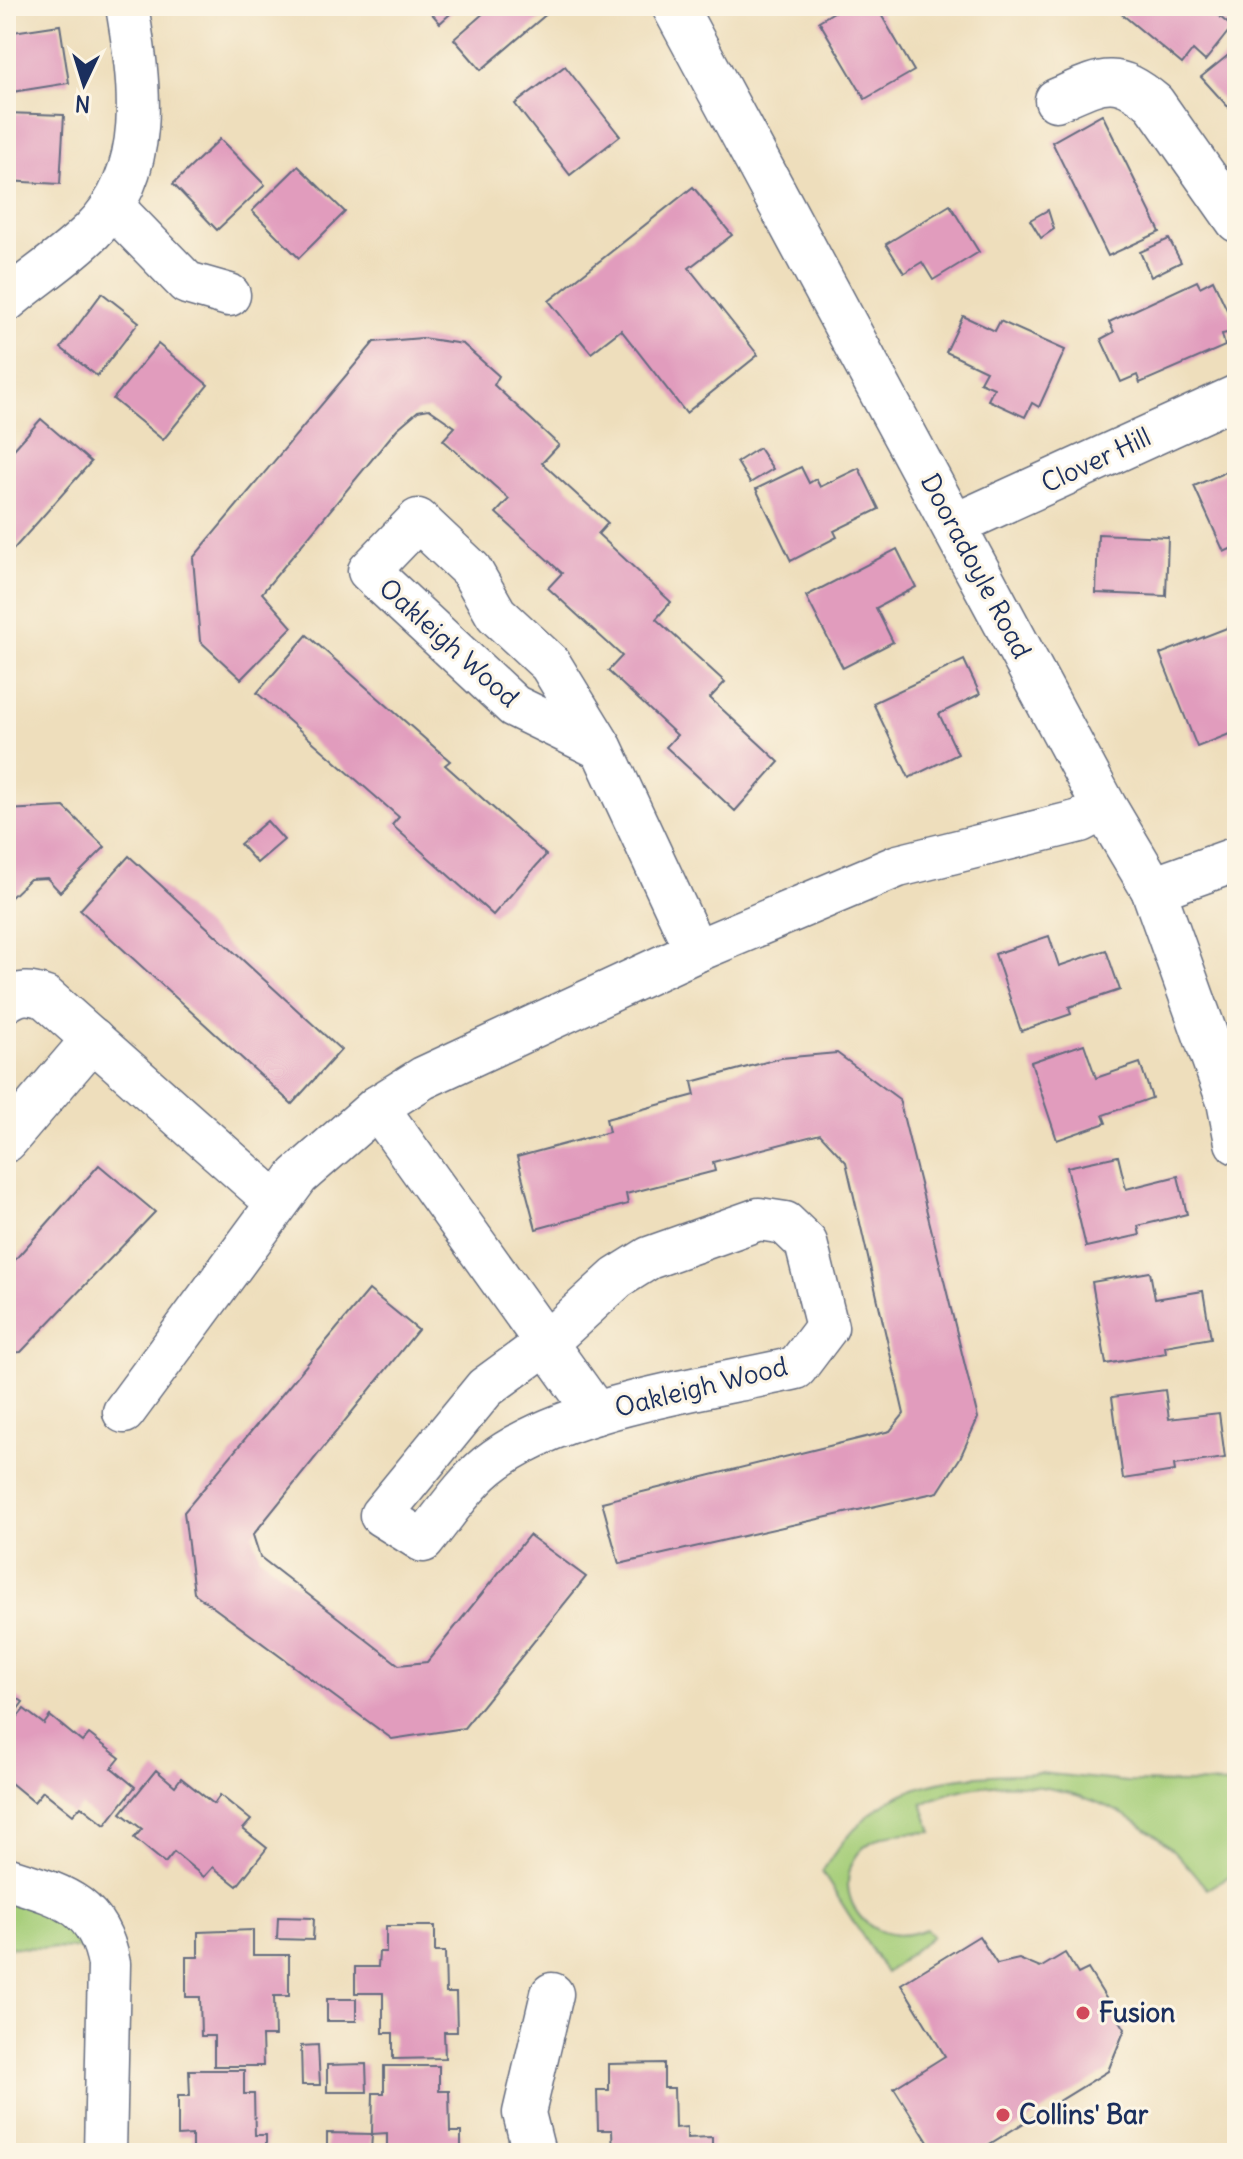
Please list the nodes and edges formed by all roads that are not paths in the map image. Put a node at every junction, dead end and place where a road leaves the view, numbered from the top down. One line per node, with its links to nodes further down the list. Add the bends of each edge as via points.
1 (127, 6): 4 (street, via 136,66 136,146 131,171)
2 (674, 6): 9 (street, Dooradoyle Road)
3 (1056, 100): 5 (street, via 1101,80 1120,80 1138,90 1154,103)
4 (113, 207): 6 (street, via 187,283); 7 (street, via 90,233)
5 (1237, 221)
6 (229, 295)
7 (6, 301)
8 (1237, 396): 9 (street, Clover Hill)
9 (954, 525): 11 (street, Dooradoyle Road)
10 (602, 749): 10 (street, Oakleigh Wood, via 550,664 496,614 471,570 418,520 369,571 514,706); 14 (street, Oakleigh Wood)
11 (1105, 808): 13 (street, Dooradoyle Road); 14 (street, via 1080,821 898,866)
12 (1237, 859): 13 (street)
13 (1153, 889): 19 (street, Dooradoyle Road, via 1229,1101)
14 (696, 951): 17 (street, via 472,1053)
15 (6, 1001): 16 (street, via 31,992 46,998)
16 (93, 1039): 18 (street); 20 (street)
17 (377, 1107): 20 (street); 21 (street, Oakleigh Wood)
18 (6, 1141)
19 (1237, 1142)
20 (276, 1202): 22 (street)
21 (545, 1344): 23 (street, Oakleigh Wood); 23 (street, Oakleigh Wood, via 485,1388 381,1515 423,1541 487,1466 539,1435); 23 (street, Oakleigh Wood, via 617,1278 649,1258 759,1219 785,1223 806,1243 827,1327 796,1368)
22 (124, 1412)
23 (596, 1413)
24 (6, 1878): 26 (street, via 67,1898 85,1911 106,1947)
25 (552, 1994): 27 (street, via 524,2113)
26 (105, 2153)
27 (534, 2153)

